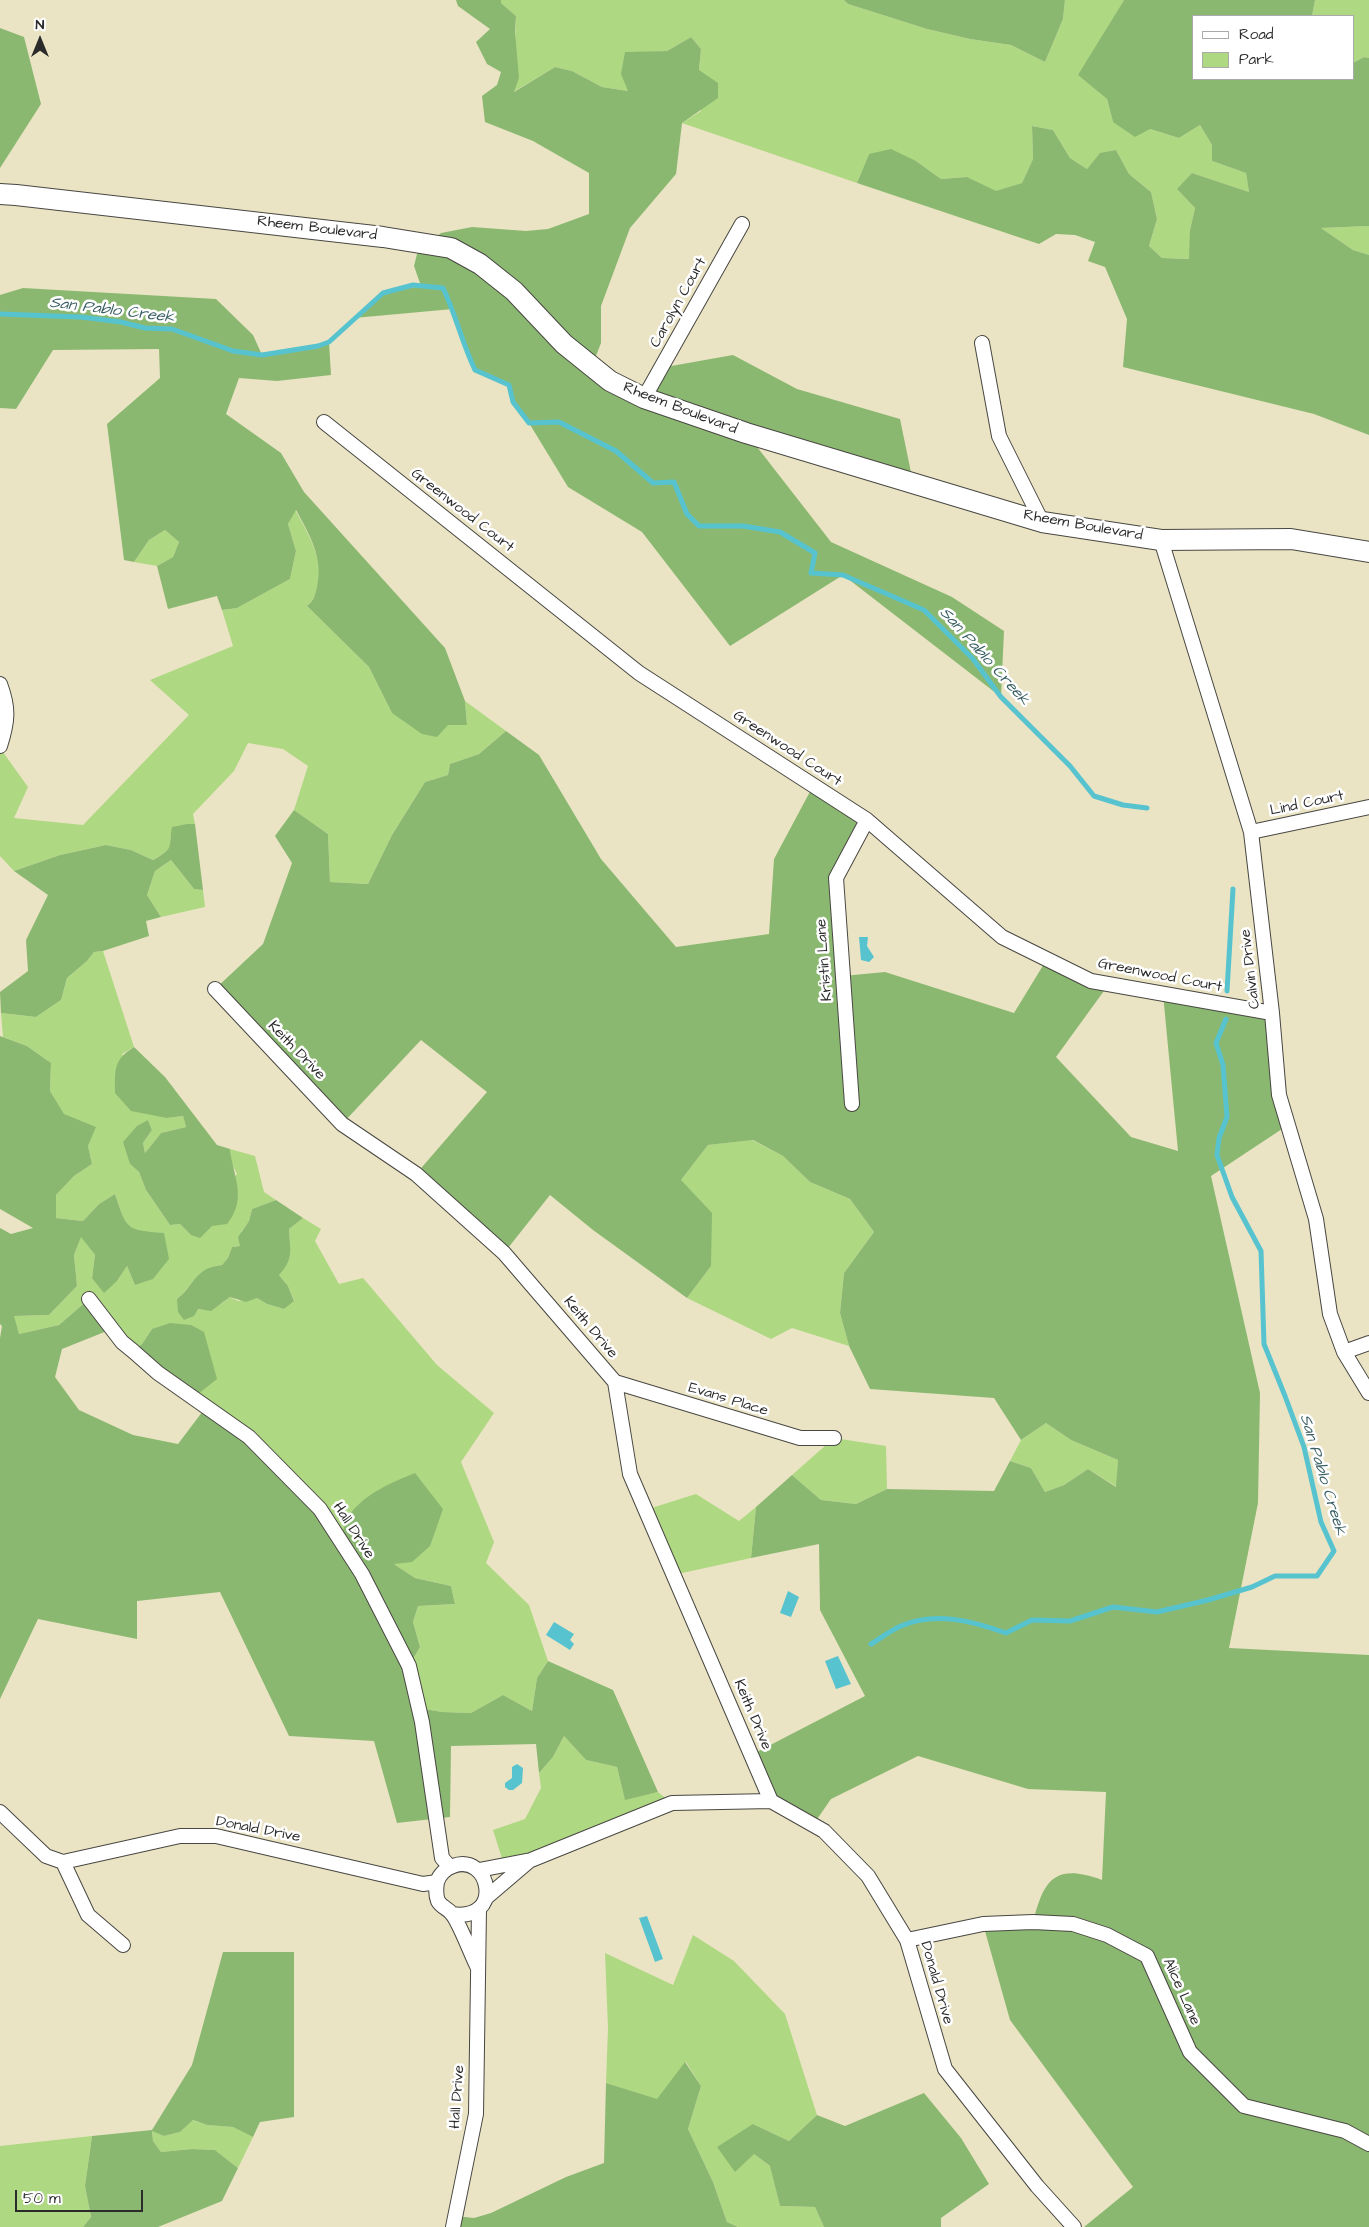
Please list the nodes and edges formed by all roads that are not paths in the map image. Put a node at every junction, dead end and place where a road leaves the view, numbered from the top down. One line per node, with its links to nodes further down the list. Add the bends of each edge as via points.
1 (0, 194): 4 (street, Rheem Boulevard, via 365,234 451,248 480,264 514,291 564,344 610,381)
2 (742, 224): 4 (street, Carolyn Court)
3 (982, 343): 6 (street, via 998,436)
4 (644, 398): 6 (street, Rheem Boulevard, via 746,434)
5 (324, 422): 12 (street, Greenwood Court, via 639,673)
6 (1042, 522): 7 (street, Rheem Boulevard)
7 (1161, 540): 8 (street, Rheem Boulevard, via 1291,539); 13 (street, Calvin Drive)
8 (1369, 552)
9 (0, 684): 10 (street, via 5,697 7,723)
10 (0, 746)
11 (1369, 807): 13 (street, Lind Court)
12 (867, 820): 15 (street, Greenwood Court, via 1002,937 1090,981); 16 (street, Kristin Lane, via 836,878)
13 (1251, 832): 15 (street, Calvin Drive)
14 (214, 989): 20 (street, Keith Drive, via 342,1124 416,1174 504,1252)
15 (1272, 1013): 19 (street, Calvin Drive, via 1279,1095 1316,1219 1330,1314)
16 (852, 1104)
17 (89, 1299): 27 (street, Hall Drive, via 122,1342 256,1444 320,1509 362,1574 409,1666 422,1722 442,1858)
18 (1369, 1343): 19 (street)
19 (1344, 1352): 21 (street, Calvin Drive)
20 (615, 1382): 22 (street, Evans Place, via 800,1438); 23 (street, Keith Drive, via 630,1474)
21 (1369, 1393)
22 (834, 1438)
23 (771, 1801): 25 (street, via 672,1803); 32 (street, Donald Drive, via 824,1831 856,1863 868,1876)
24 (0, 1812): 26 (street, via 46,1856)
25 (531, 1860): 28 (street); 30 (street)
26 (63, 1862): 29 (street, Donald Drive, via 180,1836 216,1836 423,1884); 33 (street, via 88,1915)
27 (450, 1867): 28 (street, via 466,1865); 29 (street)
28 (479, 1870): 30 (street, via 487,1889)
29 (437, 1882): 31 (street, via 439,1902)
30 (483, 1903): 31 (street, via 464,1916); 34 (street, Hall Drive)
31 (452, 1914): 34 (street, Hall Drive)
32 (906, 1940): 35 (street, Alice Lane, via 983,1924 1033,1922 1073,1924 1108,1935 1148,1956 1190,2052 1244,2106 1345,2130); 37 (street, Donald Drive, via 945,2069 1037,2186)
33 (122, 1946)
34 (478, 1968): 36 (street, Hall Drive, via 476,2114)
35 (1369, 2144)
36 (454, 2227)
37 (1074, 2227)

